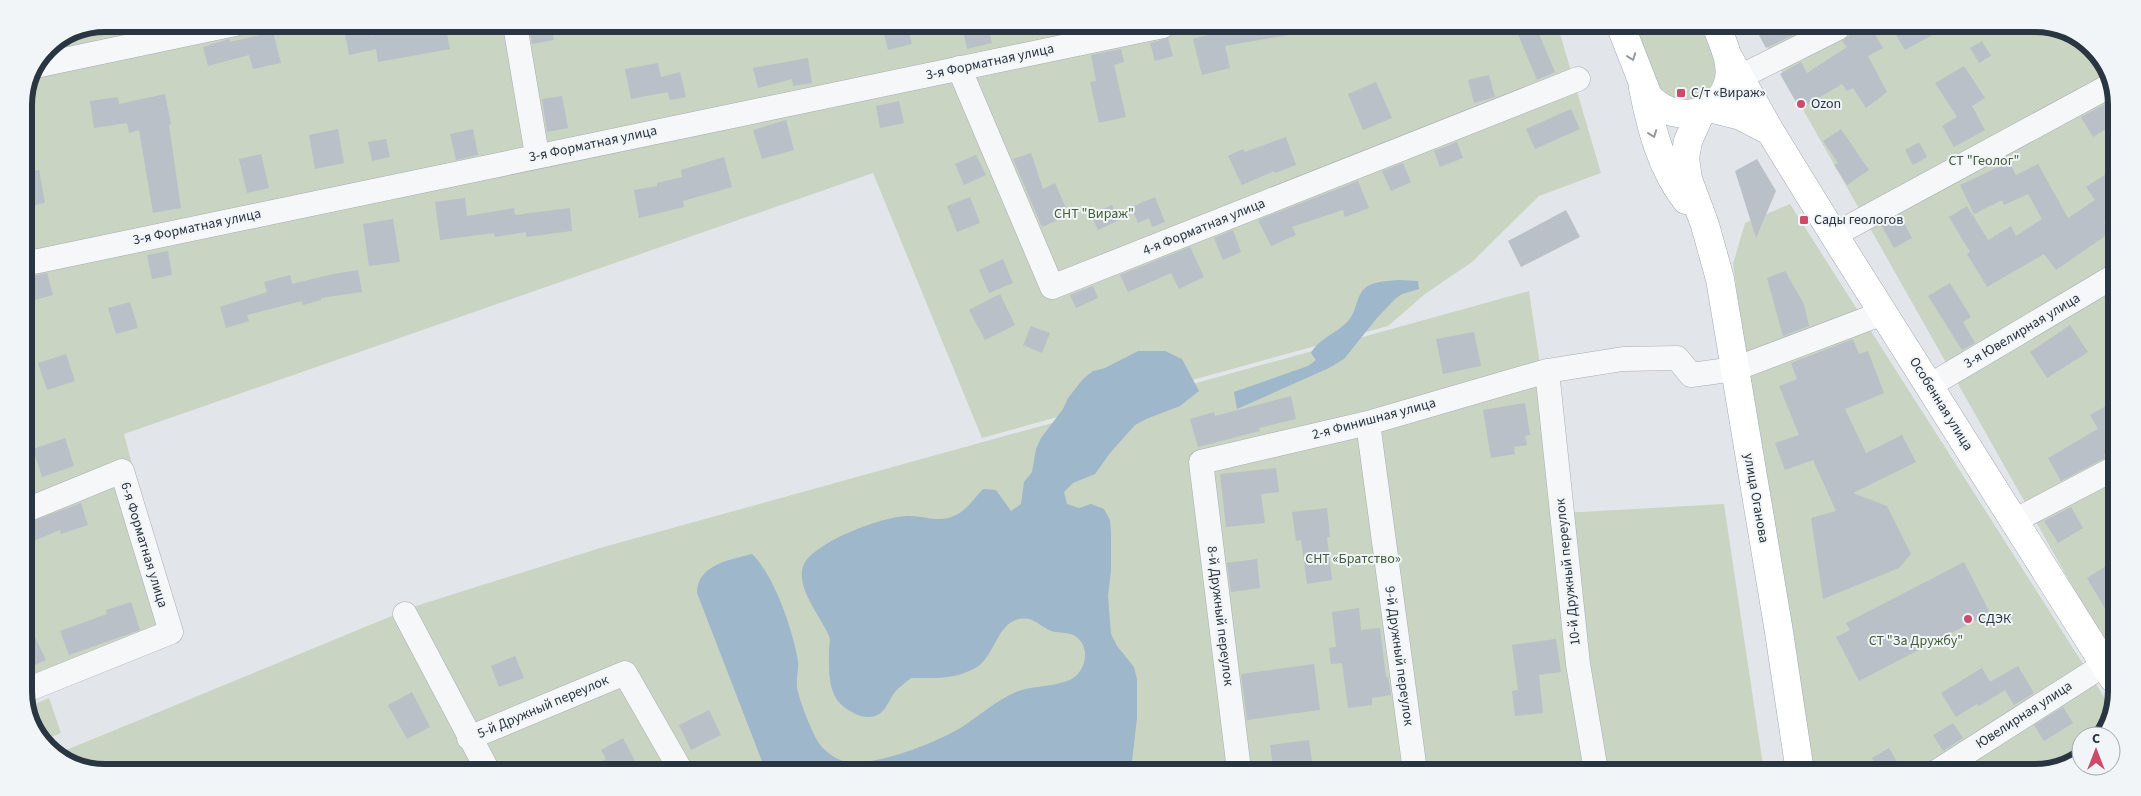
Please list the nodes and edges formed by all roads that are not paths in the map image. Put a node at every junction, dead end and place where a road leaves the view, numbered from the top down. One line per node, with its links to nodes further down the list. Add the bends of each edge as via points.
1 (197, 32): 7 (lane)
2 (516, 32): 15 (lane)
3 (1134, 32): 9 (lane, 3-я Форматная улица)
4 (1623, 32): 11 (main road, one-way to 11)
5 (1719, 32): 8 (main road)
6 (1827, 32): 8 (lane)
7 (46, 64)
8 (1734, 66): 13 (main road, улица Оганова, via 1720,98); 14 (main road, Особенная улица)
9 (960, 68): 10 (lane, 4-я Форматная улица, via 1052,287); 15 (lane, 3-я Форматная улица)
10 (1578, 79)
11 (1643, 86): 13 (main road, via 1654,103 1667,112 1683,115); 16 (main road, улица Оганова, one-way to 16, via 1651,128 1674,184)
12 (2106, 88): 17 (lane)
13 (1705, 110): 14 (main road, via 1741,116); 16 (main road, улица Оганова, via 1688,141 1685,158 1688,179)
14 (1770, 131): 17 (main road, Особенная улица)
15 (538, 155): 18 (lane, 3-я Форматная улица)
16 (1706, 225): 21 (main road, улица Оганова, via 1720,279)
17 (1834, 234): 20 (main road, Особенная улица)
18 (32, 262)
19 (2108, 280): 23 (lane, 3-я Ювелирная улица)
20 (1883, 313): 21 (lane); 23 (main road, Особенная улица)
21 (1735, 369): 22 (lane, 2-я Финишная улица, via 1690,375 1677,358 1623,359); 39 (main road, улица Оганова)
22 (1547, 371): 24 (lane, 2-я Финишная улица); 38 (lane, 10-й Дружный переулок, via 1578,664)
23 (1929, 386): 28 (main road, Особенная улица)
24 (1368, 423): 25 (lane, 2-я Финишная улица); 37 (lane, 9-й Дружный переулок)
25 (1201, 462): 36 (lane, 8-й Дружный переулок)
26 (2108, 471): 28 (lane)
27 (33, 508): 32 (lane, 6-я Форматная улица, via 122,472 171,632)
28 (2014, 521): 30 (main road, Особенная улица)
29 (405, 614): 33 (lane)
30 (2108, 664)
31 (2108, 668): 40 (lane, Ювелирная улица)
32 (33, 687)
33 (469, 738): 34 (lane); 35 (lane, 5-й Дружный переулок, via 625,673)
34 (484, 764)
35 (677, 764)
36 (1238, 764)
37 (1414, 764)
38 (1595, 764)
39 (1799, 764)
40 (1949, 764)

